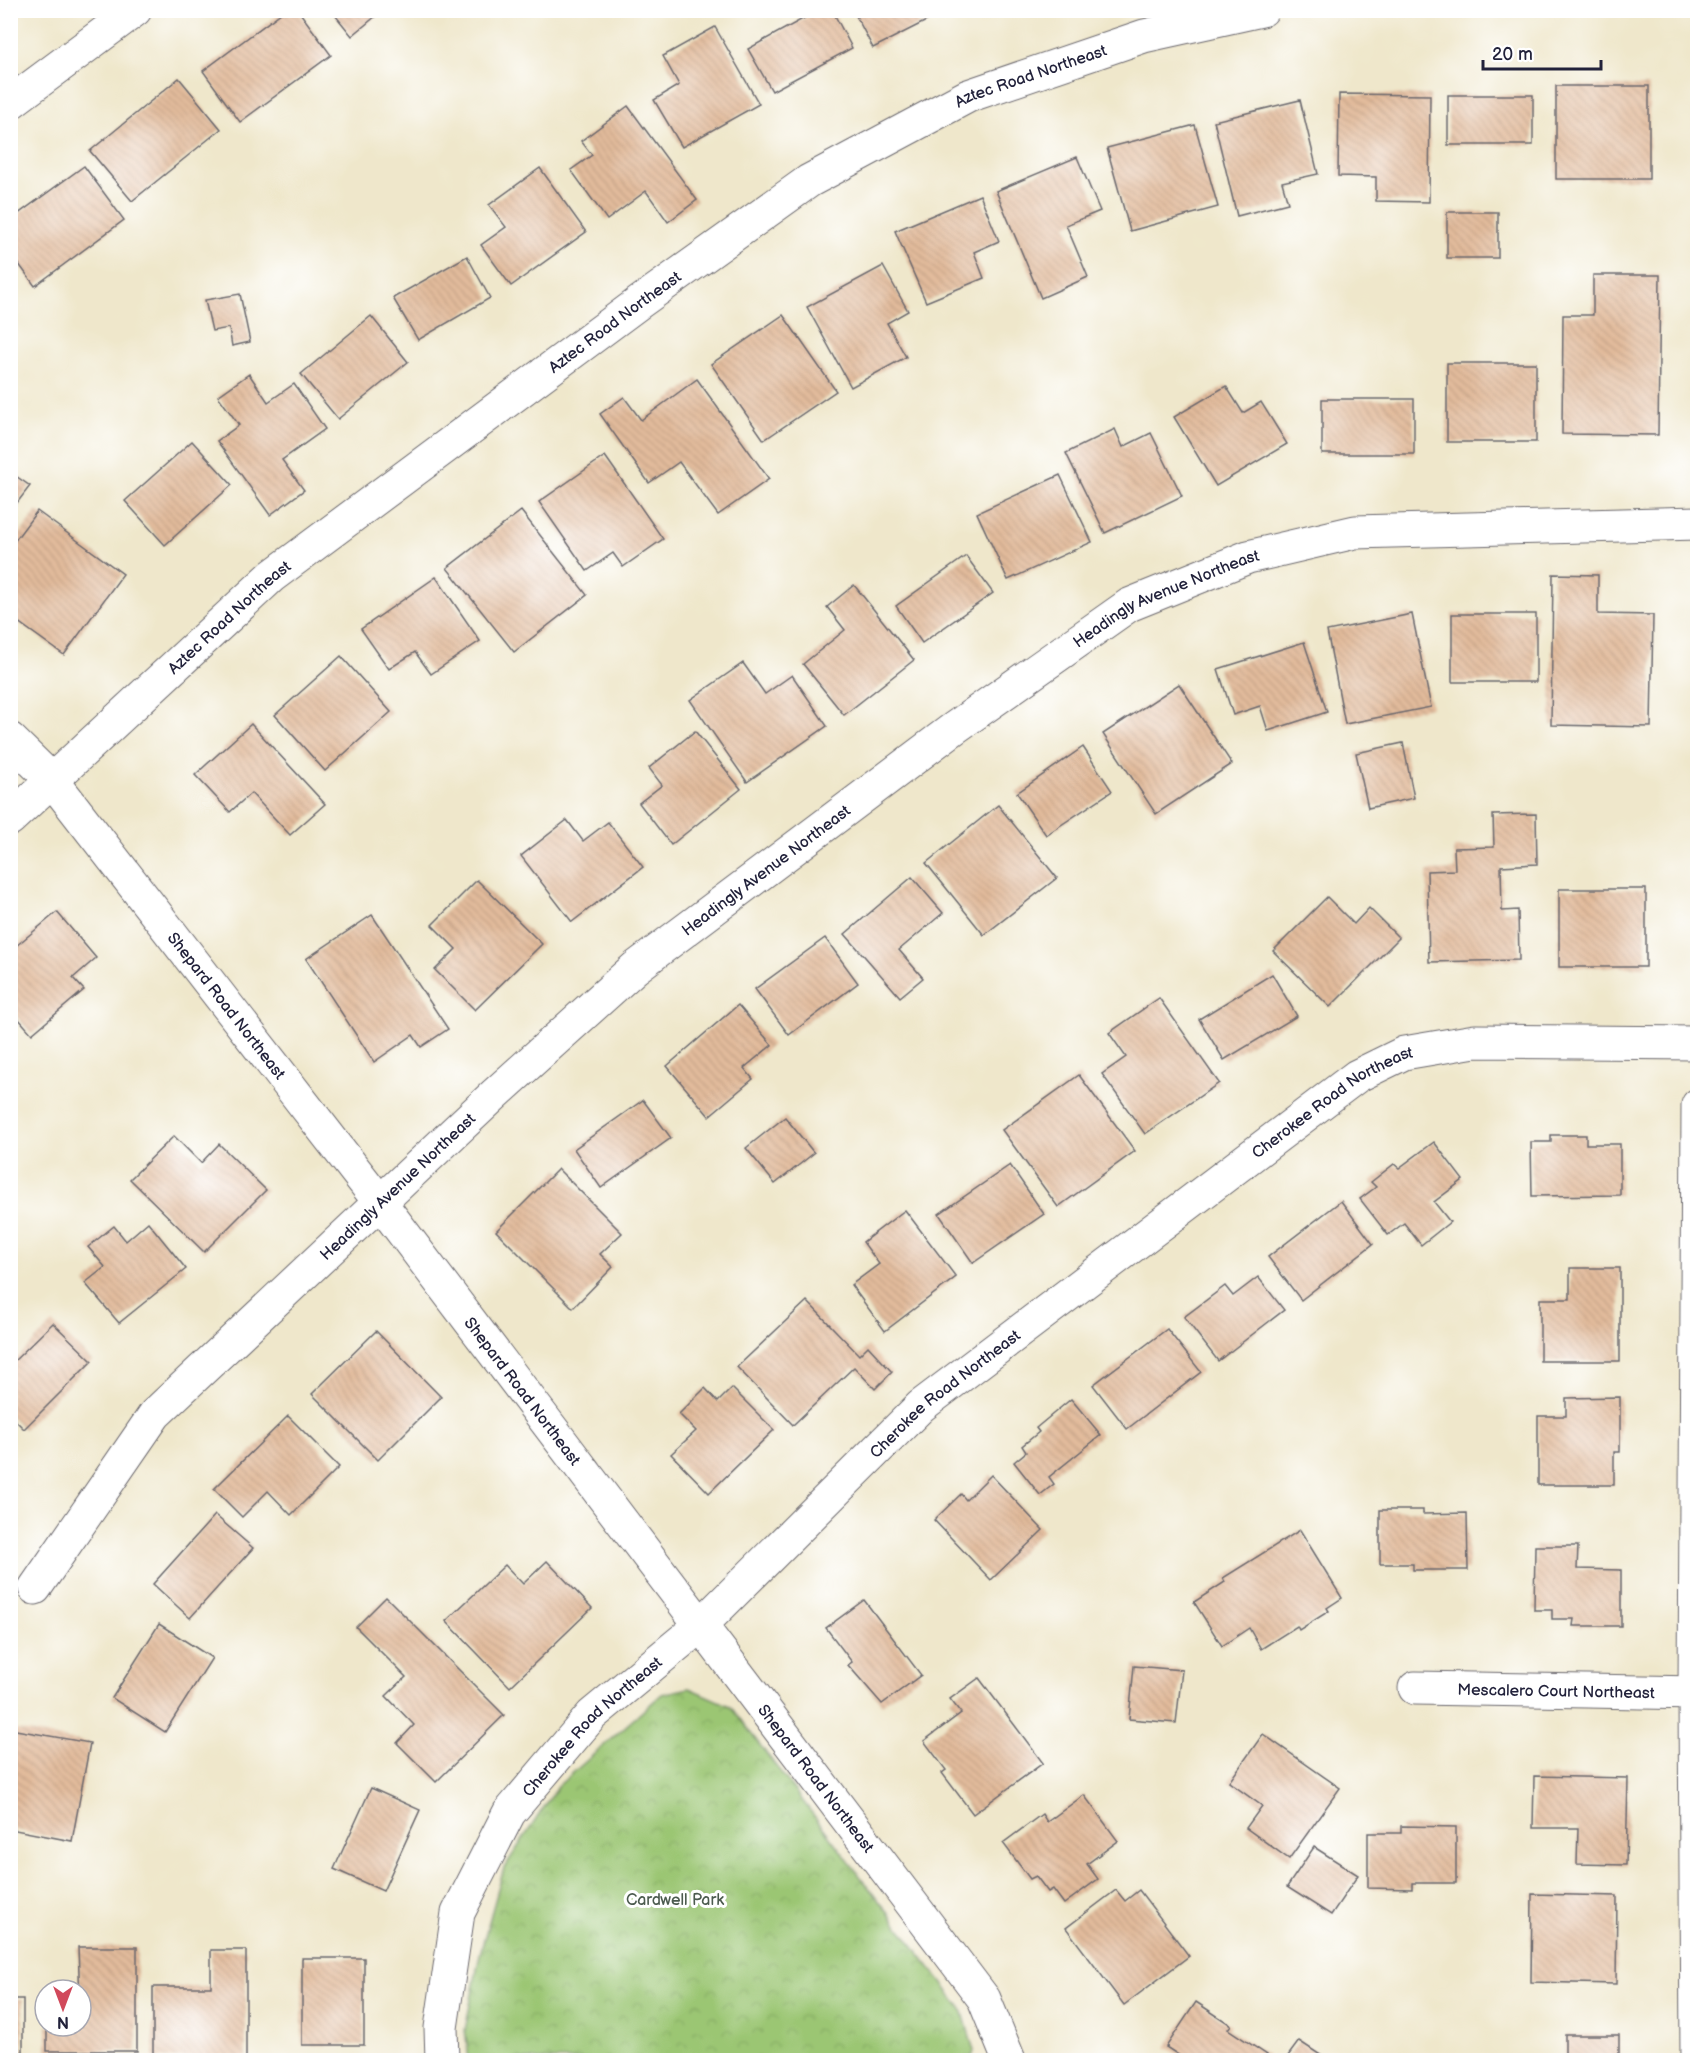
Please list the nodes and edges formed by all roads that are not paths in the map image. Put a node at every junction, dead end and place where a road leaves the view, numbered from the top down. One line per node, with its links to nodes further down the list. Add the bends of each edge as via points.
1 (135, 10): 3 (street)
2 (1262, 10): 6 (street, Aztec Road Northeast, via 1144,36 968,96 809,181 272,576)
3 (10, 103)
4 (1698, 524): 10 (street, Headingly Avenue Northeast, via 1355,532 1248,557 1129,604 953,729 635,969)
5 (10, 739): 6 (street, Shepard Road Northeast)
6 (52, 780): 7 (street, Aztec Road Northeast); 10 (street, Shepard Road Northeast)
7 (10, 819)
8 (1698, 1043): 12 (street, Cherokee Road Northeast, via 1475,1041 1404,1053 1357,1076 921,1406)
9 (1698, 1105): 14 (street)
10 (379, 1201): 11 (street, Headingly Avenue Northeast, via 155,1414); 12 (street, Shepard Road Northeast)
11 (34, 1588)
12 (701, 1625): 15 (street, Cherokee Road Northeast, via 592,1715 509,1813 458,1913 441,2028); 16 (street, Shepard Road Northeast, via 984,1999)
13 (1415, 1688): 14 (street, Mescalero Court Northeast)
14 (1696, 1693): 17 (street)
15 (442, 2061)
16 (1009, 2061)
17 (1696, 2061)

